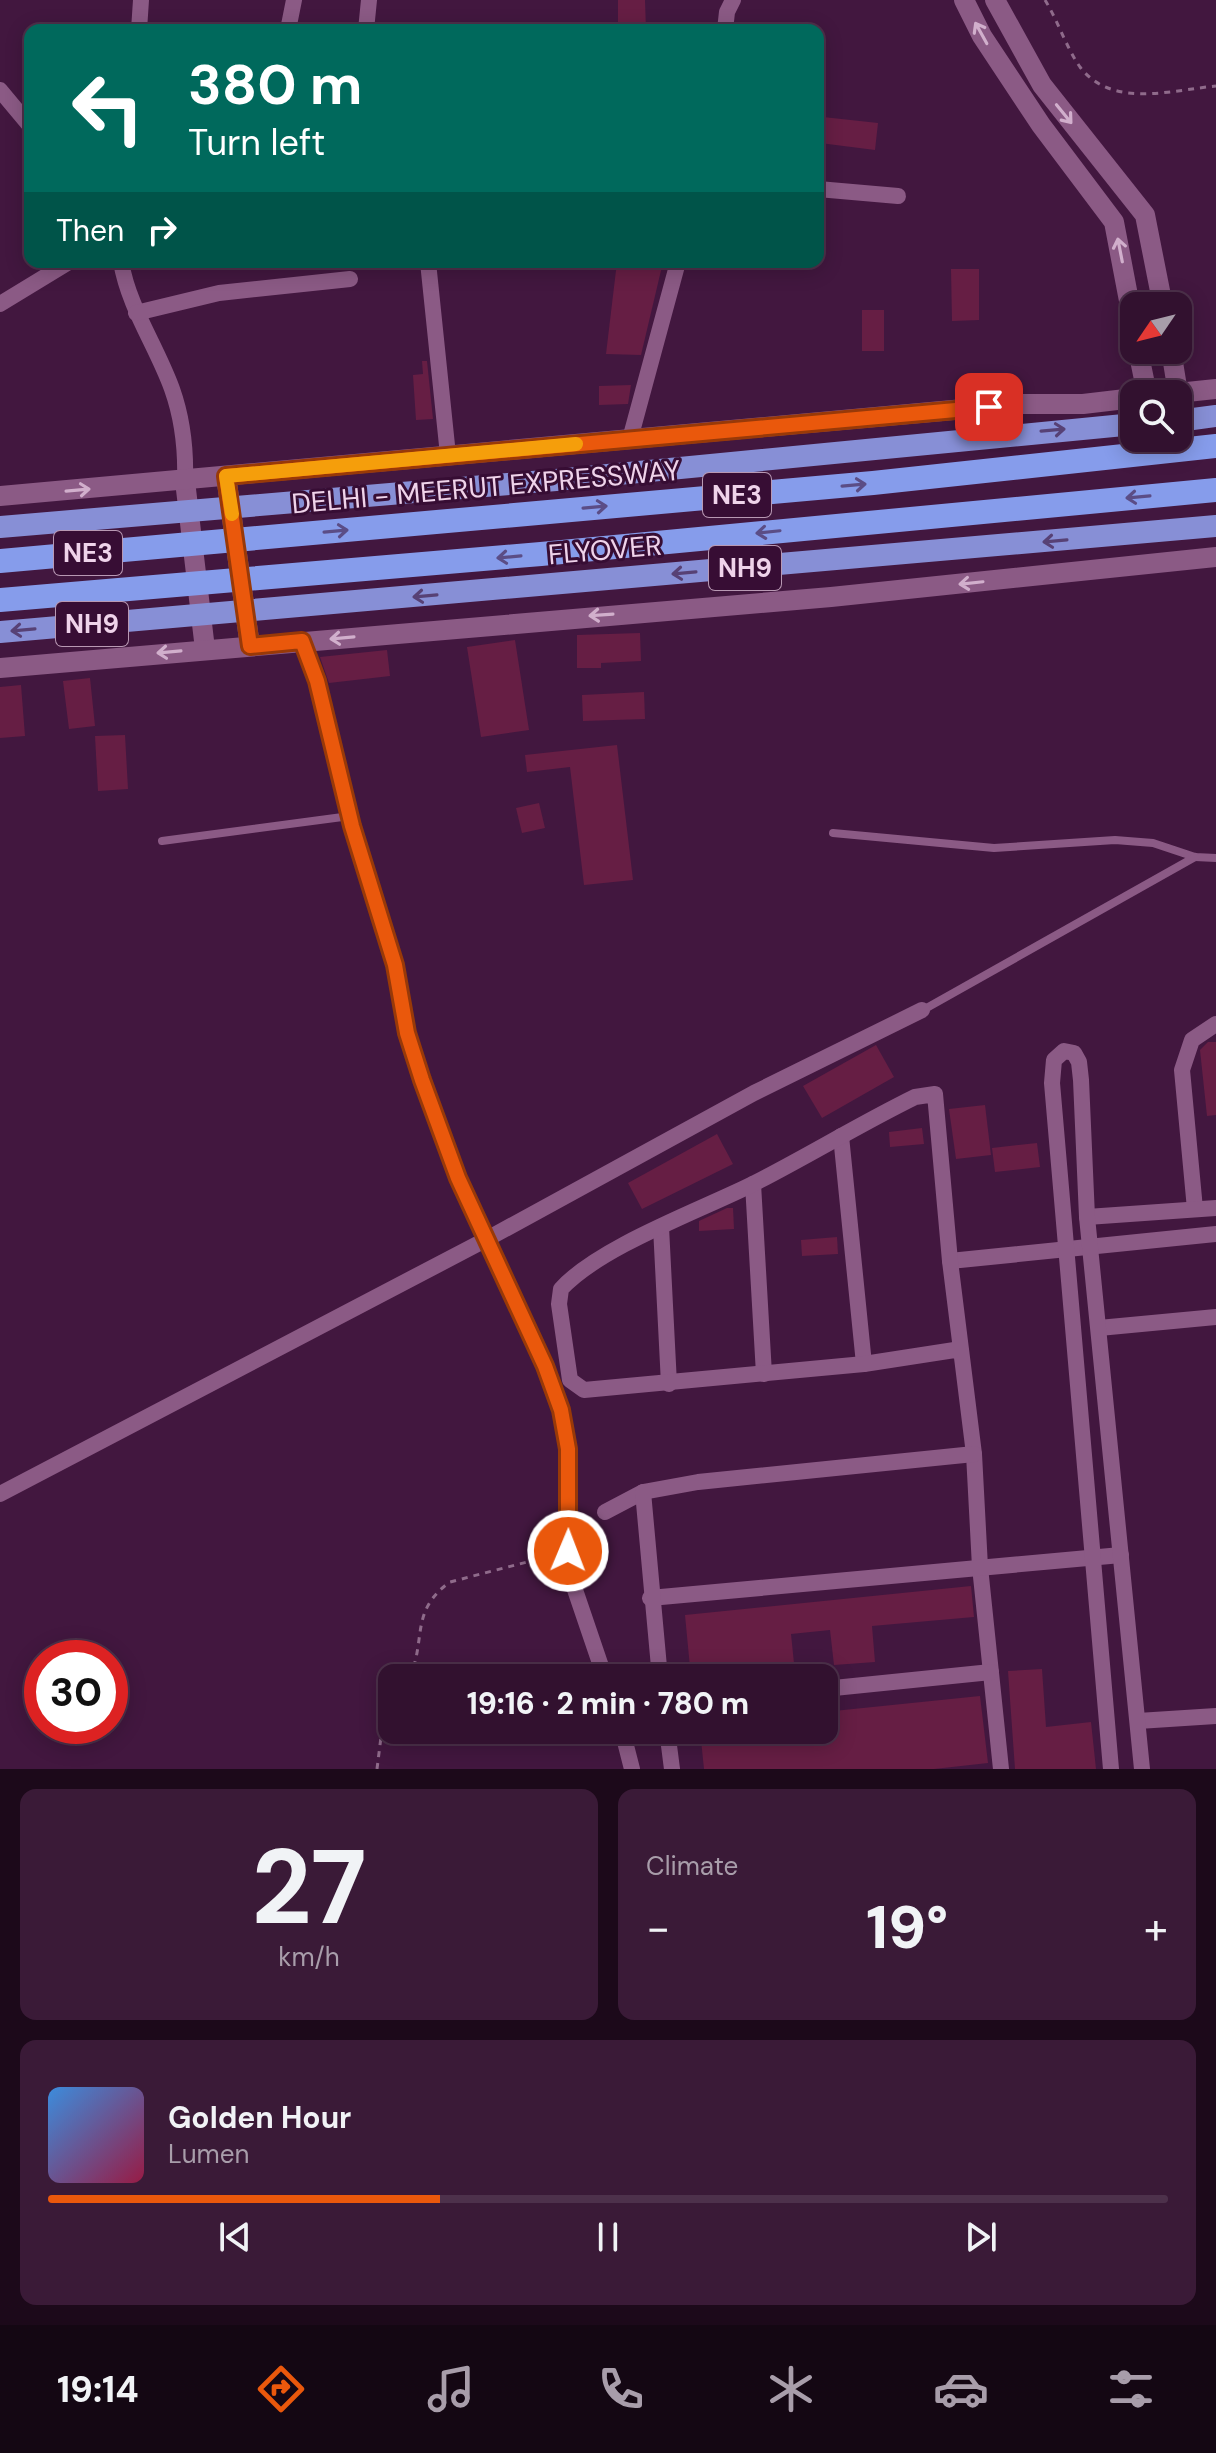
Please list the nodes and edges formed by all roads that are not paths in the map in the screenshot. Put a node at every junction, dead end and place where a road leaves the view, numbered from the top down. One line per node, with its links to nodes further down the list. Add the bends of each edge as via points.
1 (141, 0): 7 (street)
2 (294, 0): 8 (street)
3 (369, 0): 9 (street)
4 (733, 0): 10 (street)
5 (964, 0): 20 (street, one-way to 5, via 1114,222 1041,125)
6 (995, 0): 21 (street, one-way to 21, via 1042,85 1145,215)
7 (139, 24)
8 (289, 24)
9 (367, 24)
10 (726, 24)
11 (0, 90): 12 (street)
12 (24, 119)
13 (824, 190): 14 (street)
14 (898, 196)
15 (59, 268): 22 (street)
16 (122, 268): 23 (street)
17 (429, 268): 32 (street)
18 (676, 268): 30 (street)
19 (350, 279): 23 (street, via 219,293)
20 (1127, 292)
21 (1160, 292)
22 (0, 304)
23 (136, 313): 34 (street, via 172,390 184,441)
24 (1216, 389): 25 (street)
25 (1192, 391)
26 (1120, 400): 30 (street)
27 (1216, 416): 28 (highway)
28 (1192, 419)
29 (1120, 425): 38 (highway, one-way to 29)
30 (630, 439): 32 (street)
31 (1216, 446): 40 (highway, DELHI - MEERUT EXPRESSWAY / NE3, one-way to 31, via 873,483)
32 (448, 455): 33 (street)
33 (226, 476): 34 (street); 44 (street)
34 (185, 481): 36 (street, one-way to 34); 45 (street)
35 (1216, 490): 41 (highway, NE3, one-way to 41)
36 (0, 496)
37 (1216, 526): 42 (highway, FLYOVER / NH9, one-way to 42)
38 (0, 527)
39 (1216, 557): 43 (street, one-way to 43, via 831,597)
40 (0, 561)
41 (0, 600)
42 (0, 632)
43 (302, 641): 44 (street); 47 (street)
44 (250, 646): 45 (street)
45 (205, 649): 46 (street, one-way to 46)
46 (0, 668)
47 (350, 816): 49 (lane); 61 (street, via 395,965 422,1080)
48 (833, 833): 50 (lane, via 994,848 1115,840 1153,843)
49 (162, 841)
50 (1195, 857): 51 (lane); 52 (lane)
51 (1216, 858)
52 (922, 1010): 61 (street, via 754,1093)
53 (1216, 1024): 57 (street, via 1192,1040 1182,1070)
54 (841, 1136): 55 (street); 64 (street, via 915,1097 935,1094); 68 (street)
55 (753, 1184): 59 (street); 69 (street)
56 (1216, 1208): 57 (street)
57 (1195, 1209): 58 (street)
58 (1087, 1217): 62 (street); 63 (street, via 1079,1062 1074,1053 1064,1051 1054,1060 1052,1083)
59 (661, 1227): 70 (street); 70 (street, via 568,1281 559,1304 575,1386 584,1390)
60 (1216, 1234): 62 (street)
61 (487, 1239): 73 (street); 79 (street, via 561,1410 568,1449 571,1578)
62 (1091, 1247): 63 (street); 66 (street)
63 (1067, 1249): 64 (street); 76 (street)
64 (950, 1261): 67 (street)
65 (1216, 1317): 66 (street)
66 (1099, 1328): 75 (street)
67 (961, 1349): 68 (street); 71 (street)
68 (864, 1364): 69 (street)
69 (764, 1374): 70 (street)
70 (669, 1384)
71 (974, 1454): 72 (street); 77 (street)
72 (643, 1492): 74 (street); 78 (street)
73 (0, 1494)
74 (605, 1512)
75 (1121, 1555): 76 (street); 84 (street)
76 (1094, 1558): 77 (street); 90 (street)
77 (980, 1567): 78 (street); 81 (street)
78 (650, 1598): 80 (street)
79 (600, 1664)
80 (658, 1664)
81 (991, 1672): 82 (street); 89 (street)
82 (838, 1688)
83 (1216, 1716): 84 (street)
84 (1138, 1721): 91 (street)
85 (626, 1744): 87 (street)
86 (669, 1744): 88 (street)
87 (632, 1769)
88 (672, 1769)
89 (1001, 1769)
90 (1111, 1769)
91 (1142, 1769)

